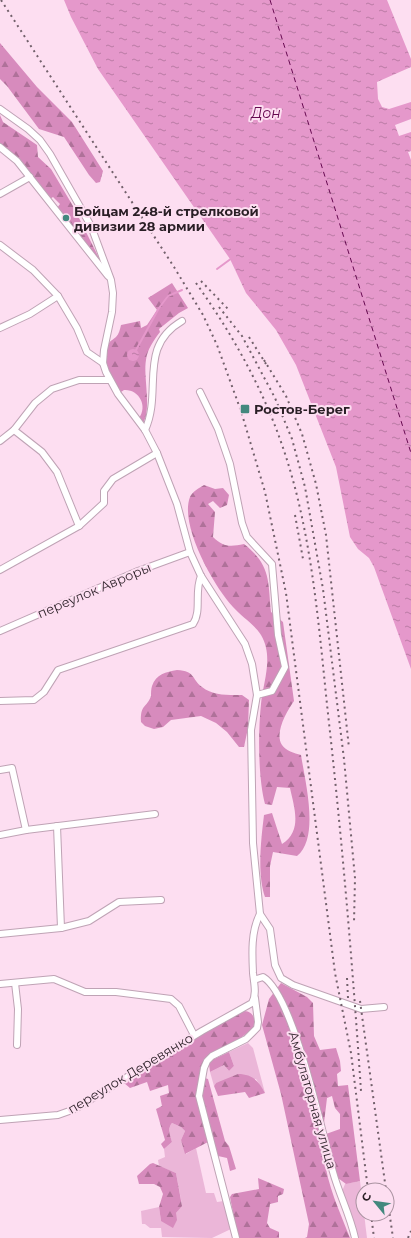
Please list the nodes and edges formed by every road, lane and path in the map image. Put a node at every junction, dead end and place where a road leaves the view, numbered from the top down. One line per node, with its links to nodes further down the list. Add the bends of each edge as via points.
1 (0, 109): 6 (street, via 28,129 50,154 91,226)
2 (0, 147): 3 (street, via 18,161)
3 (30, 177): 4 (street); 6 (street)
4 (0, 194)
5 (0, 245): 7 (street, via 33,270)
6 (111, 280): 10 (street, via 112,312)
7 (58, 296): 9 (street, via 30,314); 10 (street, via 77,328 87,352)
8 (182, 321): 14 (street, via 165,335 154,358 152,409)
9 (0, 328)
10 (103, 363): 11 (street)
11 (109, 380): 13 (street, via 79,380 52,389 34,403); 14 (street)
12 (200, 392): 22 (street, via 218,429 230,464 247,537 272,564 278,635 285,667 272,691)
13 (14, 430): 15 (street); 17 (street, via 42,452 56,472)
14 (145, 430): 16 (street)
15 (0, 441)
16 (157, 453): 17 (street, via 113,479 104,491 104,503); 18 (street, via 177,504)
17 (79, 526): 19 (street)
18 (190, 552): 20 (street); 21 (street, переулок Авроры, via 138,571)
19 (0, 570)
20 (201, 576): 22 (street, via 245,644 252,664); 23 (street, via 197,584 197,618 193,624 58,670 44,692 34,700)
21 (0, 631)
22 (257, 695): 30 (street, via 251,730 253,843)
23 (0, 701)
24 (0, 770): 27 (street, via 12,768)
25 (155, 814): 26 (street)
26 (57, 826): 27 (street); 31 (street)
27 (26, 830): 28 (street)
28 (0, 836)
29 (161, 900): 31 (street, via 119,902 89,922)
30 (260, 914): 33 (street, via 254,933); 37 (street, via 270,929 275,965 281,978 293,985 361,1009)
31 (61, 928): 32 (street)
32 (0, 934)
33 (254, 980): 36 (street); 42 (street, Амбулаторная улица, via 263,978 270,981 290,1019 333,1174)
34 (15, 983): 35 (street); 38 (street, via 54,979 85,992 116,992 171,999 179,1006); 39 (street, via 18,1009)
35 (0, 984)
36 (254, 1001): 38 (street, переулок Деревянко); 41 (street, via 257,1028 246,1039 207,1061 199,1096)
37 (384, 1007)
38 (194, 1035): 40 (street, переулок Деревянко, via 75,1109 58,1115)
39 (17, 1045)
40 (0, 1120)
41 (236, 1238)
42 (355, 1238)

